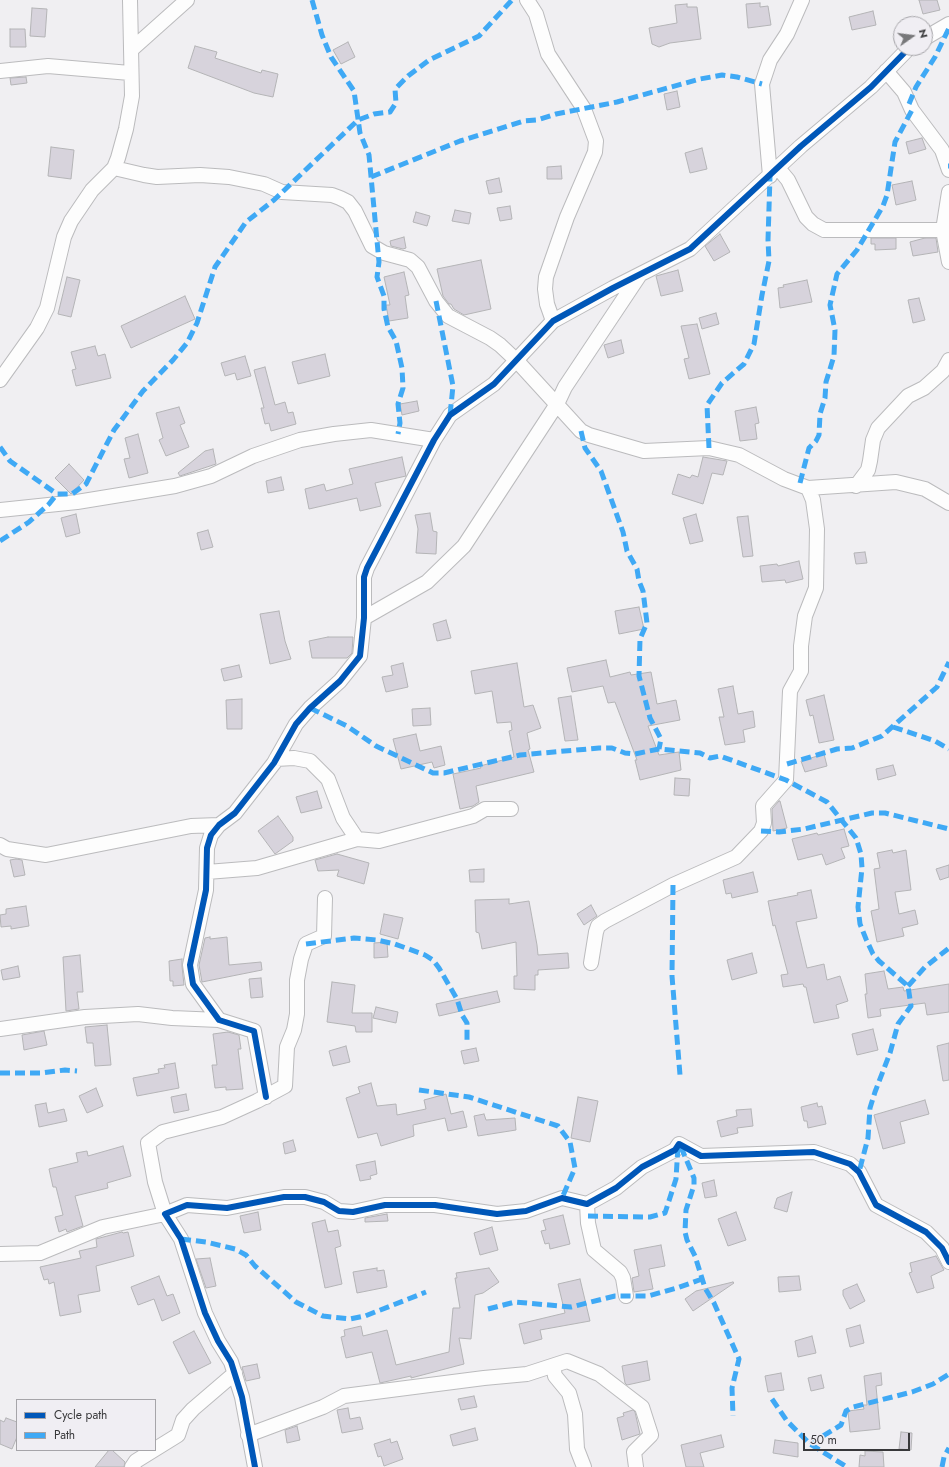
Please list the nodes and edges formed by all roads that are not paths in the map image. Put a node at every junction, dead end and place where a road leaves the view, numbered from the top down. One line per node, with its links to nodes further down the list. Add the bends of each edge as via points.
1 (130, 0): 7 (street)
2 (187, 0): 7 (street)
3 (527, 0): 19 (street, via 536,14 548,54 584,109 596,141 595,152 567,217 546,277 547,304)
4 (802, 0): 14 (street, via 787,34 770,60 762,84)
5 (949, 24): 6 (street)
6 (933, 33)
7 (132, 50): 11 (street)
8 (902, 56): 10 (street)
9 (0, 70): 11 (street, via 48,66)
10 (886, 71): 13 (street, via 904,92 912,110 942,150); 14 (street)
11 (130, 73): 12 (street, via 132,96 126,129)
12 (114, 168): 21 (street, via 157,177 229,177 264,184 282,192 332,195 340,198 348,202 355,211 372,246 384,253 410,260 418,267 436,301 448,316 490,338); 22 (street, via 92,190 71,221 64,237 46,308 36,328)
13 (949, 170)
14 (774, 172): 16 (street, via 788,180 806,217 824,230); 18 (street, via 690,249)
15 (949, 192): 16 (street)
16 (943, 230): 17 (street)
17 (949, 262)
18 (639, 276): 19 (street); 23 (street, via 565,387)
19 (553, 321): 21 (street)
20 (949, 360): 25 (street, via 943,371 924,388 908,396 878,428 873,440 868,470)
21 (517, 361): 23 (street); 24 (street, via 494,384 450,415)
22 (0, 380)
23 (557, 404): 26 (street, via 582,431 596,438 644,451 709,448 739,455); 29 (street, via 464,546 427,582)
24 (434, 440): 28 (street, via 371,430 334,434 300,440 260,454 211,476 175,486 77,502); 29 (street, via 367,568 364,576)
25 (856, 486): 26 (street); 27 (street, via 905,483)
26 (808, 488): 37 (street, via 813,500 817,529 816,588 805,616 801,671 790,691 786,780 763,806 764,823 761,831 736,857 673,885 598,926)
27 (949, 503)
28 (0, 510)
29 (364, 618): 30 (street, via 360,656 340,681 296,724)
30 (276, 759): 32 (street, via 236,813); 33 (street, via 294,758 310,761 328,779 343,818)
31 (511, 809): 33 (street, via 485,809 473,816 379,841)
32 (219, 825): 34 (street, via 191,826 46,855 7,850); 35 (street, via 211,835 207,848)
33 (357, 839): 35 (street, via 257,868)
34 (0, 845)
35 (206, 872): 38 (street, via 206,890 190,965 193,984)
36 (325, 898): 40 (street, via 324,936 306,944 301,959 297,1014 287,1047 285,1086)
37 (591, 963)
38 (219, 1020): 39 (street, via 138,1014 85,1017); 40 (street, via 254,1031)
39 (0, 1029)
40 (266, 1097): 42 (street, via 222,1117 163,1132 148,1143 155,1182)
41 (587, 1204): 42 (street, via 562,1198 526,1211 497,1214 435,1205 385,1205 353,1212 339,1211 324,1202 305,1197 284,1197 227,1208 187,1205); 44 (street, via 616,1188 642,1167 675,1150 679,1144 701,1156 814,1152 850,1164 859,1172 876,1205 926,1232 942,1248); 45 (street, via 594,1250 620,1272)
42 (165, 1214): 43 (street, via 103,1227 40,1253); 47 (street, via 181,1239 206,1313)
43 (0, 1254)
44 (949, 1262)
45 (626, 1296)
46 (553, 1366): 48 (street, via 527,1374 344,1396 323,1407); 53 (street, via 555,1376 569,1393 575,1414 577,1449); 54 (street, via 567,1361 600,1374 642,1407 651,1435 634,1452)
47 (235, 1373): 48 (street); 49 (street, via 193,1409 183,1420 178,1435)
48 (248, 1435): 52 (street)
49 (156, 1449)
50 (152, 1451): 51 (street, via 136,1461)
51 (132, 1467)
52 (255, 1467)
53 (584, 1467)
54 (636, 1467)

